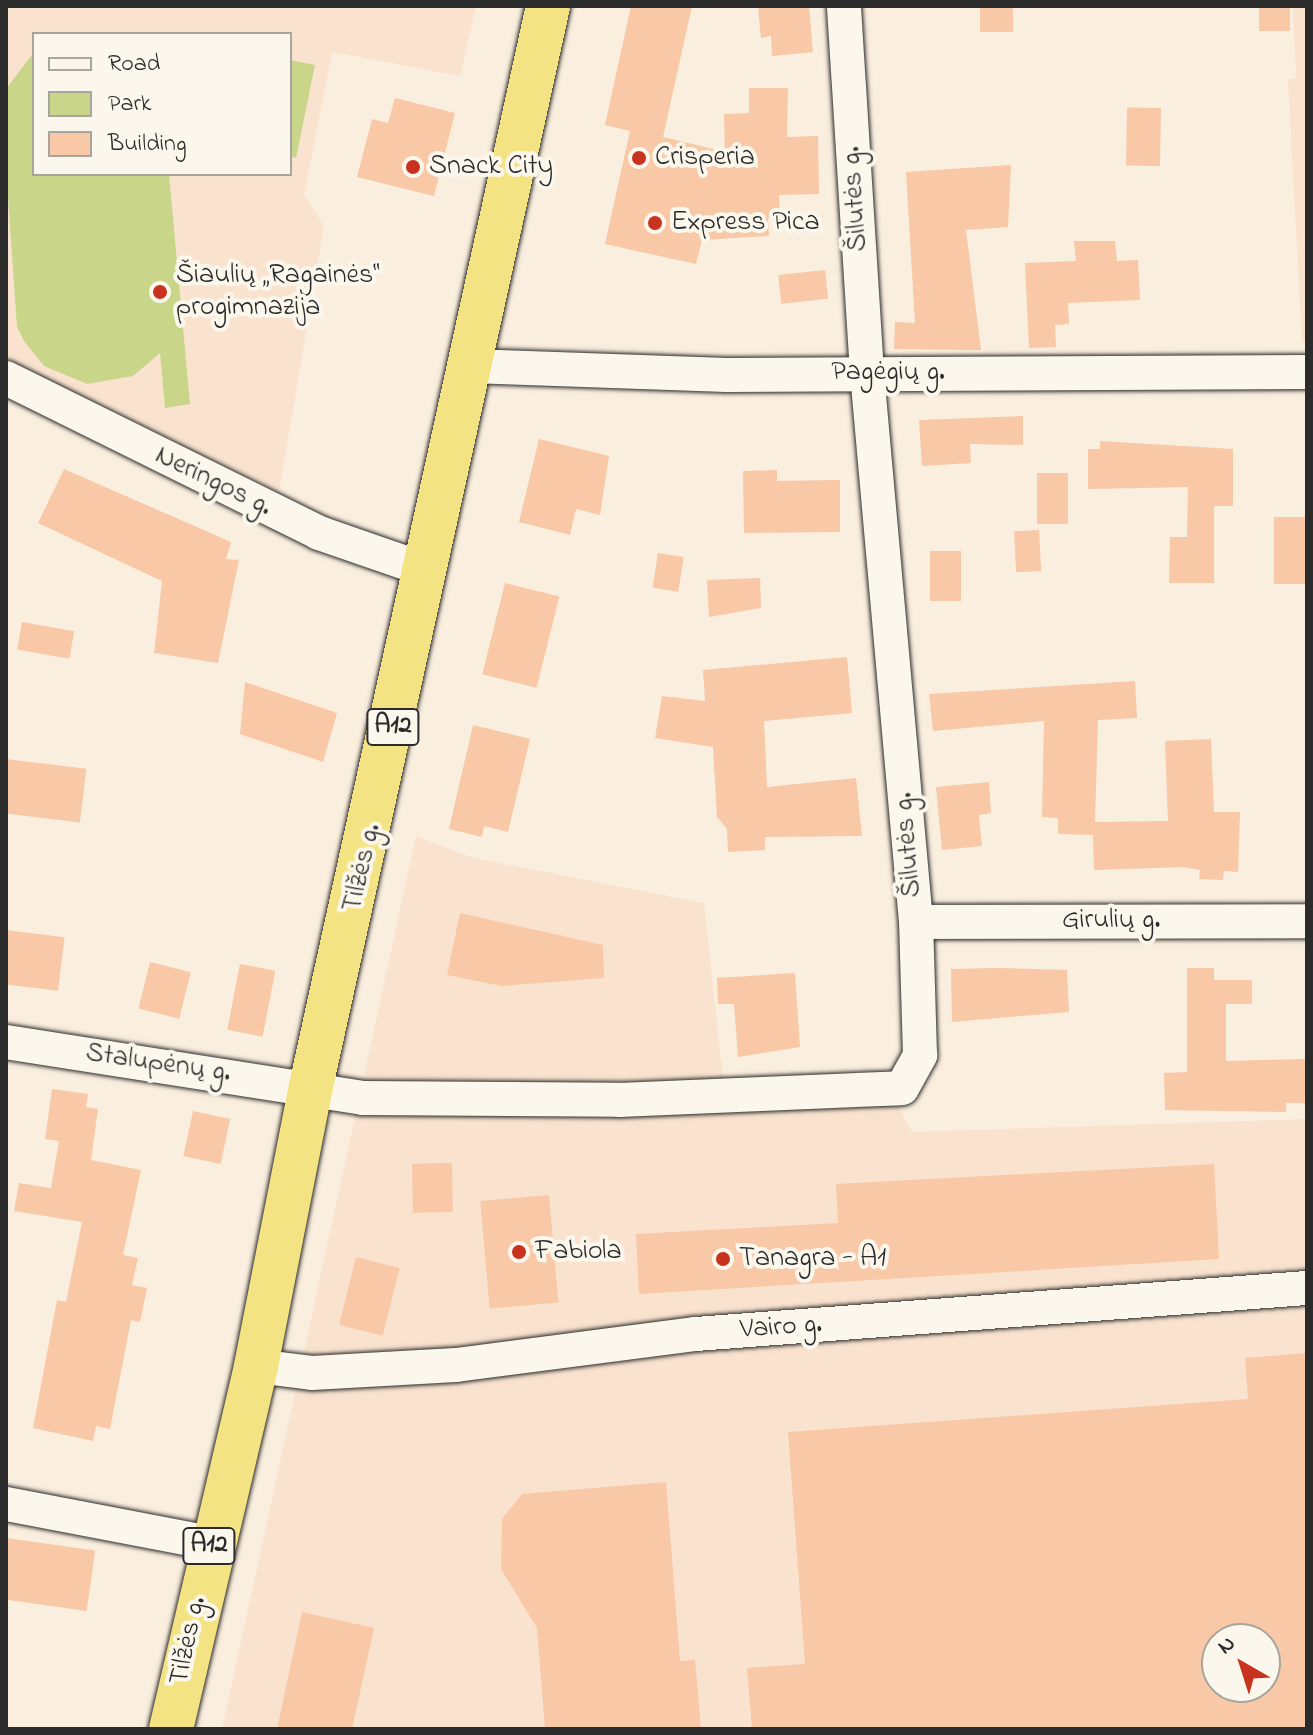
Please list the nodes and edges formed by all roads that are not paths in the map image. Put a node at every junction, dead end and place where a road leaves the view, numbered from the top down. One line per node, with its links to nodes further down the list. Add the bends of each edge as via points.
1 (548, 6): 3 (highway, Tilžės g. / A12)
2 (844, 6): 5 (street, Šilutės g.)
3 (470, 366): 5 (street, Pagėgių g.); 7 (highway, Tilžės g. / A12)
4 (1307, 372): 5 (street, Pagėgių g.)
5 (867, 373): 9 (street, Šilutės g.)
6 (6, 378): 7 (street, Neringos g., via 319,533)
7 (426, 570): 11 (highway, Tilžės g. / A12)
8 (1307, 921): 9 (street, Girulių g.)
9 (916, 922): 11 (street, Šilutės g., via 920,1055 902,1088 436,1099 363,1098)
10 (6, 1042): 11 (street, Stalupėnų g.)
11 (311, 1086): 13 (highway, Tilžės g. / A12)
12 (1307, 1288): 13 (street, Vairo g., via 696,1334 456,1365 312,1373)
13 (256, 1366): 15 (highway, Tilžės g. / A12)
14 (6, 1504): 15 (street)
15 (210, 1543): 16 (highway, Tilžės g. / A12)
16 (171, 1729)

